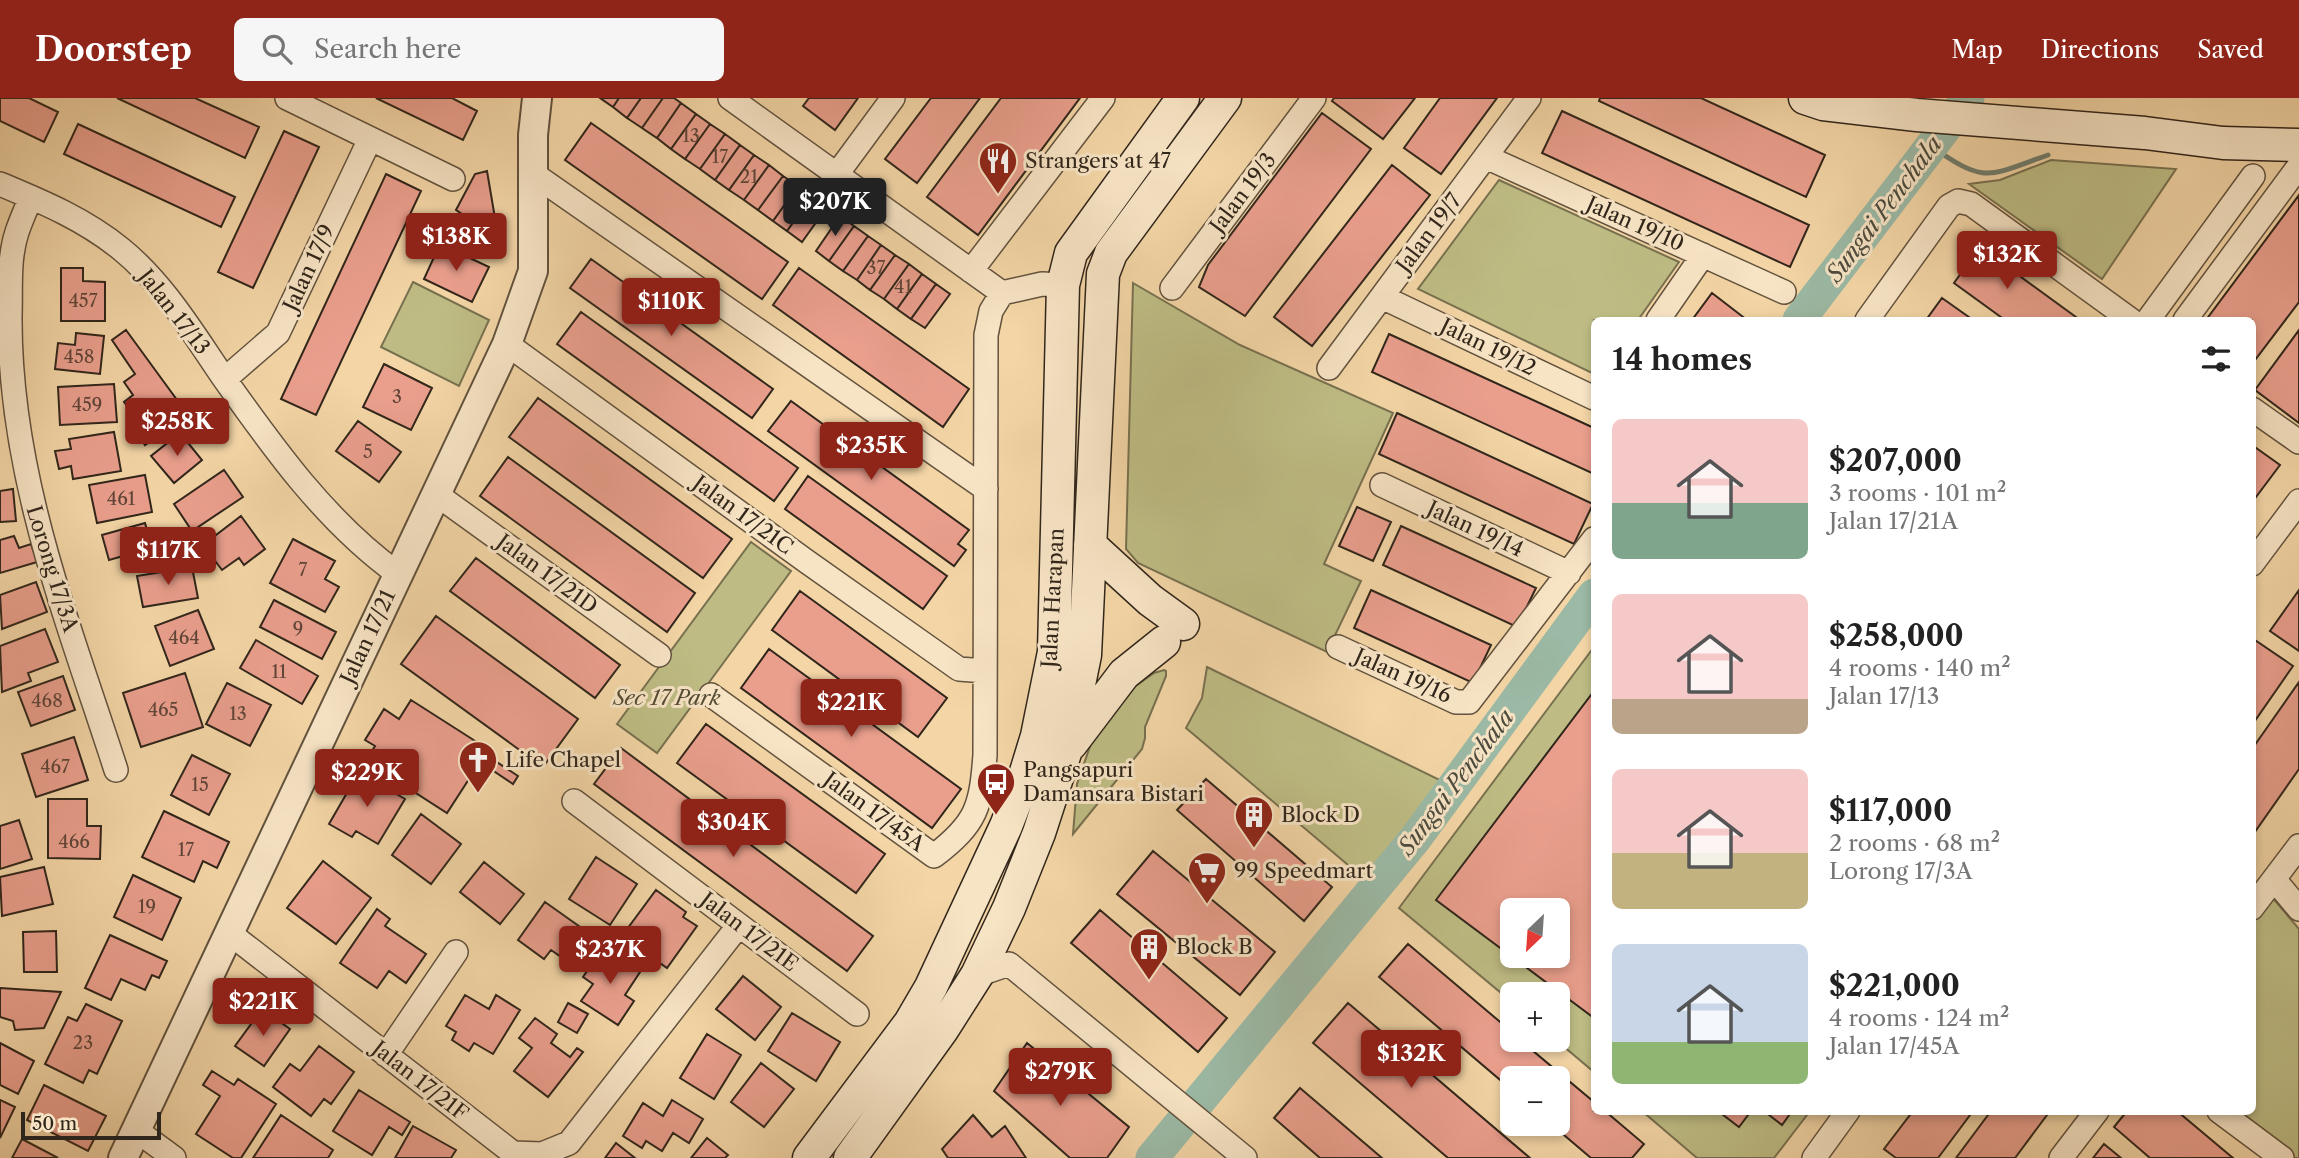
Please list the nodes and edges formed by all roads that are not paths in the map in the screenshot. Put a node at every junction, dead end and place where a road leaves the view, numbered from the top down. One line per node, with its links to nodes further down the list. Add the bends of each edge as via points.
1 (287, 98): 13 (street)
2 (537, 98): 17 (street, Jalan 17/21)
3 (730, 98): 18 (street)
4 (893, 98): 18 (street)
5 (1103, 98): 24 (street)
6 (1183, 98): 25 (main road, Jalan Harapan, via 1071,253)
7 (1225, 98): 46 (main road, Jalan Harapan, via 1111,253 1103,274)
8 (1314, 98): 26 (street, Jalan 19/3)
9 (1529, 98): 15 (street, Jalan 19/7)
10 (1805, 98): 12 (main road, via 1921,115)
11 (2299, 127): 12 (main road, via 2225,125)
12 (2145, 133): 14 (main road)
13 (370, 139): 20 (street); 37 (street, Jalan 17/9, via 278,333)
14 (2299, 145)
15 (1486, 157): 23 (street, Jalan 19/10); 29 (street, Jalan 19/7)
16 (2299, 166): 34 (street)
17 (532, 173): 35 (street, Jalan 17/21, via 533,271); 42 (street)
18 (836, 174): 24 (street)
19 (2253, 176): 33 (street)
20 (453, 179)
21 (0, 184): 22 (street, Jalan 17/13)
22 (31, 197): 37 (street, Jalan 17/13, via 66,212 123,250 181,316); 55 (street, Lorong 17/3A, via 16,233 11,264 15,412 29,491)
23 (1703, 256): 27 (street, Jalan 19/10); 30 (street)
24 (971, 271): 28 (street)
25 (1063, 285): 28 (street, via 1042,284); 74 (main road, Jalan Harapan, via 1054,652 1037,736 1006,826 931,987 910,1023)
26 (1172, 288)
27 (1784, 292)
28 (1002, 293): 42 (street, via 991,311 986,335)
29 (1382, 297): 36 (street, Jalan 19/7); 38 (street, Jalan 19/12)
30 (1660, 317)
31 (1869, 317): 32 (street, via 1949,206 1958,201 1971,204)
32 (2127, 317)
33 (2150, 317)
34 (2187, 317)
35 (508, 344): 43 (street, Jalan 17/21); 52 (street, Jalan 17/21C, via 959,669)
36 (1329, 368)
37 (225, 379): 49 (street, Jalan 17/13, via 317,501 368,552)
38 (1591, 397)
39 (2256, 411): 40 (street)
40 (2299, 442)
41 (1382, 485): 48 (street, Jalan 19/14)
42 (986, 489): 52 (street)
43 (436, 494): 49 (street, Jalan 17/21); 51 (street, Jalan 17/21D)
44 (2299, 501): 47 (street)
45 (1591, 543): 48 (street)
46 (1090, 545): 54 (main road, Jalan Harapan, via 1086,655); 54 (main road, via 1150,600 1173,633 1124,674)
47 (2256, 559)
48 (1569, 573): 50 (street, Jalan 19/16, via 1469,702 1456,702)
49 (398, 574): 62 (street, Jalan 17/21)
50 (1338, 647)
51 (659, 655)
52 (985, 671): 53 (street, Jalan 17/45A, via 982,794 964,831 934,856)
53 (711, 695)
54 (1065, 753): 64 (main road, Jalan Harapan, via 1040,833)
55 (116, 770)
56 (574, 801): 61 (street, Jalan 17/21E)
57 (2299, 846): 58 (street)
58 (2274, 880): 59 (street); 60 (street)
59 (2256, 903)
60 (2299, 909)
61 (739, 925): 65 (street, Jalan 17/21E); 66 (street, Jalan 17/21F, via 569,1143 542,1154 513,1153)
62 (228, 932): 66 (street, Jalan 17/21F); 70 (street, Jalan 17/21)
63 (456, 952): 66 (street)
64 (977, 975): 71 (street, via 1009,964); 75 (main road, Jalan Harapan)
65 (857, 1014)
66 (386, 1055)
67 (1845, 1115): 76 (street)
68 (2093, 1115): 77 (street)
69 (2224, 1115): 78 (street)
70 (136, 1130): 72 (street, Jalan 17/21); 73 (street)
71 (1240, 1154)
72 (123, 1158)
73 (174, 1158)
74 (809, 1158)
75 (850, 1158)
76 (1814, 1158)
77 (2061, 1158)
78 (2282, 1158)

